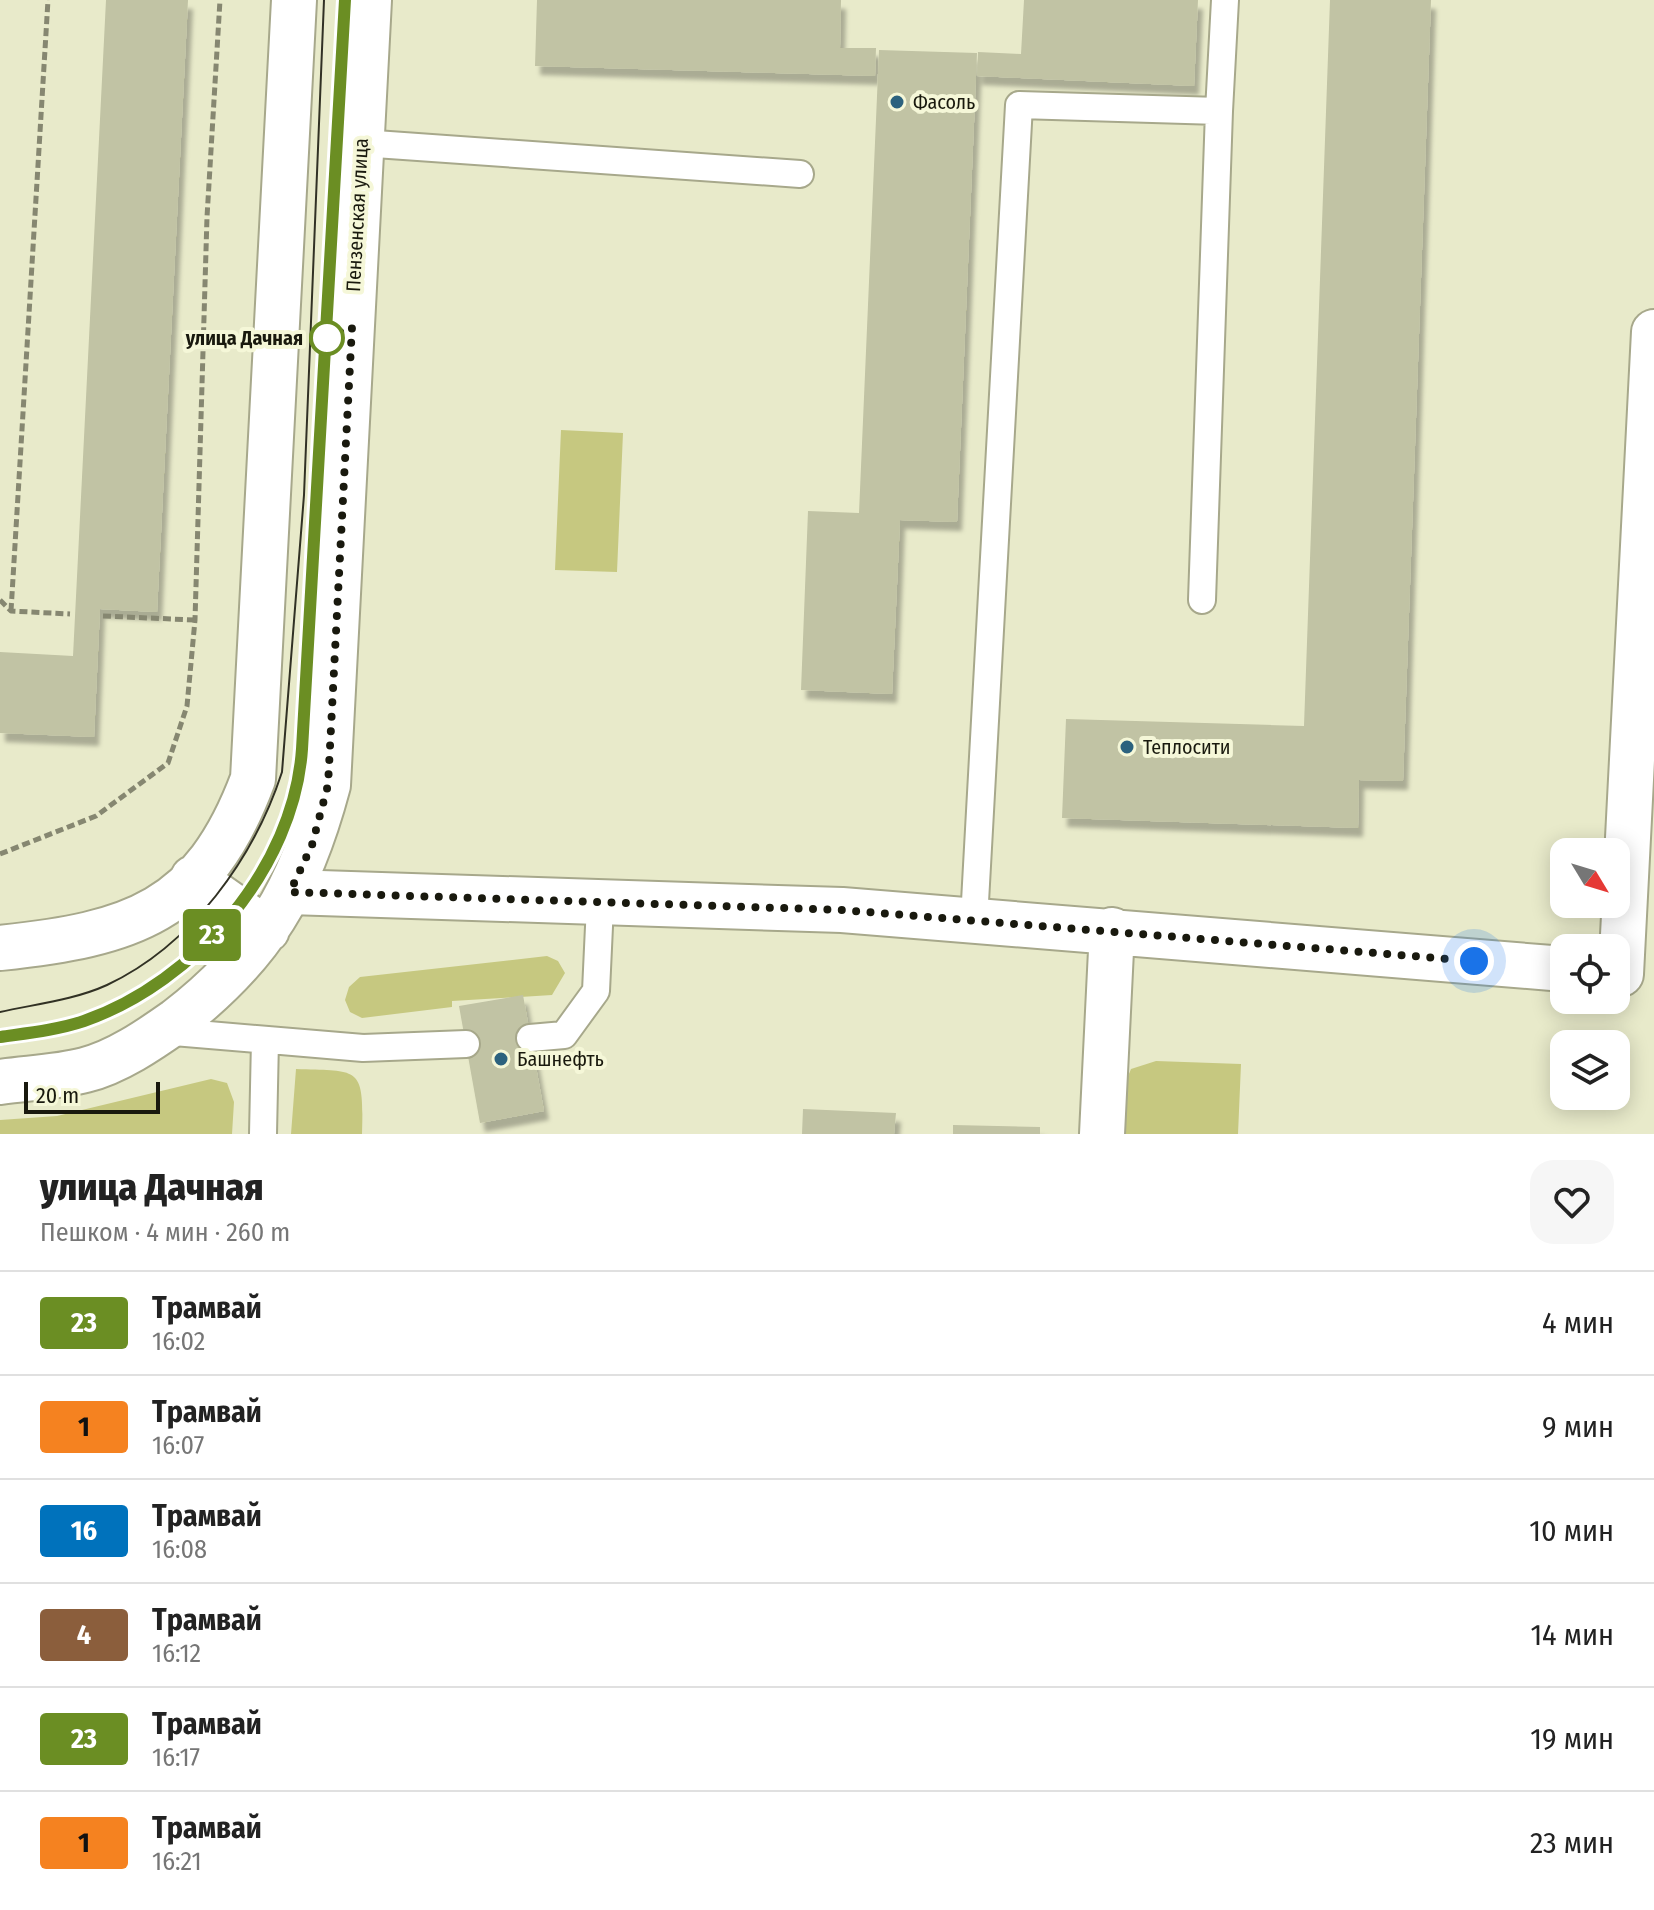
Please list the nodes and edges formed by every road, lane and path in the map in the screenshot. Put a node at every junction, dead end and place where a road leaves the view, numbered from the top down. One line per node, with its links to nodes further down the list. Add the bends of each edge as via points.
1 (48, 0): 12 (path)
2 (220, 0): 15 (path, via 207,217)
3 (294, 0): 17 (main road, via 258,747 242,810)
4 (369, 0): 7 (main road, Пензенская улица)
5 (1225, 0): 6 (lane)
6 (1219, 111): 11 (lane); 20 (lane, via 1019,105)
7 (361, 143): 8 (lane); 19 (main road, Пензенская улица, via 328,785 312,845)
8 (800, 174)
9 (1654, 332): 24 (main road)
10 (0, 600): 12 (path)
11 (1202, 600)
12 (11, 611): 13 (path)
13 (70, 614)
14 (103, 616): 15 (path)
15 (195, 620): 16 (path, via 187,706 168,763 96,816)
16 (0, 854)
17 (192, 880): 19 (main road); 22 (main road, via 144,918 123,926)
18 (600, 905): 19 (main road); 20 (main road, via 842,910); 26 (lane, via 596,991 564,1035)
19 (281, 908): 25 (main road, Пензенская улица, via 236,968)
20 (974, 920): 21 (main road)
21 (1112, 930): 23 (main road); 31 (main road)
22 (0, 948)
23 (1550, 968)
24 (1630, 975)
25 (162, 1031): 27 (lane); 29 (main road, Пензенская улица, via 86,1070)
26 (530, 1038)
27 (265, 1040): 28 (lane, via 363,1048); 30 (lane)
28 (466, 1044)
29 (0, 1082)
30 (263, 1134)
31 (1102, 1134)

